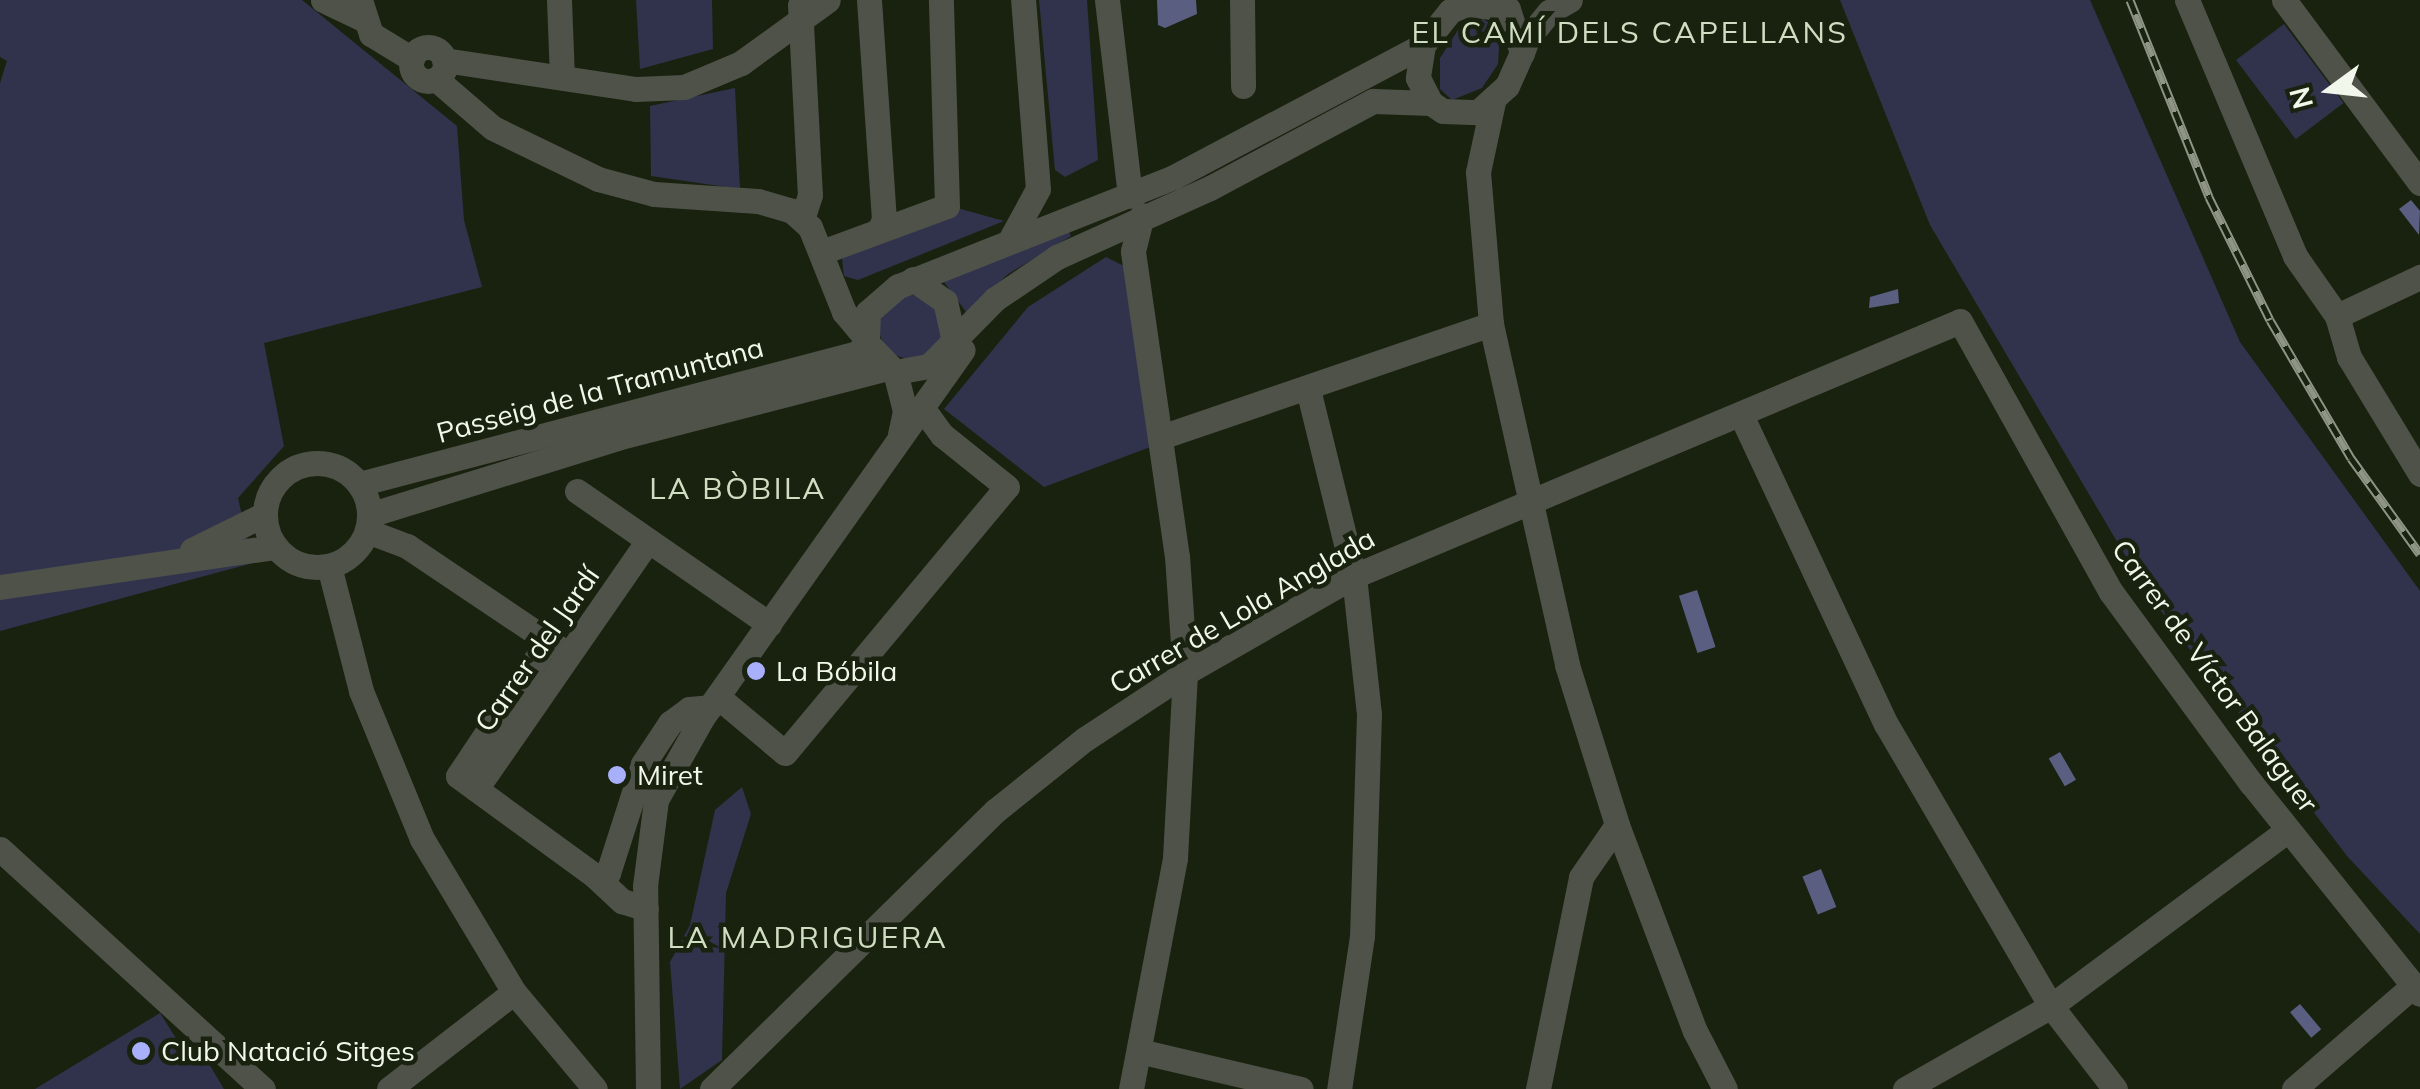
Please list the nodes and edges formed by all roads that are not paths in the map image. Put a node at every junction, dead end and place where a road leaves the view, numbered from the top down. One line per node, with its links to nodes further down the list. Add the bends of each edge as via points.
1 (323, 0): 14 (street)
2 (559, 0): 19 (street)
3 (828, 0): 13 (street)
4 (869, 0): 27 (street, via 884,220)
5 (941, 0): 27 (street, via 951,195 948,206)
6 (1024, 0): 29 (street, via 1038,189)
7 (1107, 0): 25 (street)
8 (1242, 0): 20 (street)
9 (1570, 0): 17 (street, via 1550,12)
10 (2187, 0): 35 (street, via 2295,256)
11 (2284, 0): 24 (street)
12 (1487, 1): 15 (street); 17 (street, via 1508,9)
13 (800, 8): 19 (street, via 741,63 684,87 636,90); 26 (street, via 810,196)
14 (362, 10): 18 (street, via 372,34 412,59 429,48)
15 (1442, 11): 16 (street)
16 (1423, 45): 22 (street, via 1418,78); 25 (street)
17 (1522, 53): 21 (street)
18 (440, 70): 19 (street); 26 (street, via 492,128 598,179 654,194 758,201)
19 (562, 77)
20 (1244, 86)
21 (1494, 102): 22 (street, via 1478,112); 23 (street, via 1481,134)
22 (1441, 108): 23 (street); 25 (street, via 1373,102 1210,188)
23 (1478, 172): 37 (street)
24 (2420, 183)
25 (1136, 206): 28 (street); 29 (street); 30 (street)
26 (802, 218): 31 (street)
27 (879, 230): 31 (street)
28 (1100, 234): 30 (street, via 1128,242); 39 (street, via 996,299)
29 (1010, 242): 33 (street)
30 (1133, 251): 44 (street)
31 (822, 252): 34 (street)
32 (2420, 277): 35 (street)
33 (906, 282): 34 (street, via 858,294); 38 (street, via 868,312); 39 (street, via 946,302)
34 (832, 284): 38 (street)
35 (2337, 316): 46 (street, via 2349,357)
36 (1960, 321): 43 (street, Carrer de Lola Anglada); 63 (street, Carrer de Víctor Balaguer, via 2111,592)
37 (1491, 324): 41 (street); 49 (street)
38 (863, 344): 40 (street); 47 (street, Passeig de la Tramuntana)
39 (956, 351): 40 (street, via 928,366); 42 (street)
40 (891, 370): 45 (street, via 905,411); 51 (street, Passeig de la Tramuntana, via 417,495)
41 (1308, 389): 44 (street); 56 (street)
42 (923, 409): 45 (street); 61 (street, via 942,435 1007,487 784,754)
43 (1742, 417): 49 (street, Carrer de Lola Anglada); 70 (street, via 1886,724)
44 (1161, 437): 60 (street)
45 (899, 438): 58 (street)
46 (2420, 474)
47 (359, 484): 50 (street, via 341,468 305,464 274,485); 51 (street)
48 (577, 491): 52 (street)
49 (1529, 501): 56 (street, Carrer de Lola Anglada); 62 (street, via 1566,665)
50 (264, 514): 53 (street); 54 (street)
51 (368, 523): 55 (street, Passeig de la Tramuntana, via 357,549); 59 (street)
52 (647, 542): 58 (street); 59 (street, Carrer del Jardí)
53 (276, 547): 54 (street); 55 (street, via 297,564)
54 (174, 559): 57 (street)
55 (329, 566): 69 (street, via 352,660 391,771 438,871)
56 (1354, 576): 60 (street, Carrer de Lola Anglada); 79 (street, via 1370,714 1369,823 1362,936)
57 (0, 587)
58 (769, 624): 61 (street)
59 (558, 648): 66 (street, Carrer del Jardí, via 467,783)
60 (1185, 673): 71 (street, via 1175,858); 76 (street, Carrer de Lola Anglada, via 1085,739 995,811)
61 (714, 702): 65 (street, via 656,800); 66 (street, via 670,722 643,764)
62 (1617, 825): 80 (street, via 1581,878); 81 (street, via 1695,1031)
63 (2288, 830): 68 (street, Carrer de Víctor Balaguer); 70 (street)
64 (0, 849): 72 (street)
65 (646, 862): 66 (street); 67 (street)
66 (602, 875): 67 (street, via 622,900)
67 (646, 909): 75 (street)
68 (2417, 990): 84 (street)
69 (514, 992): 73 (street); 74 (street)
70 (2051, 1006): 82 (street); 83 (street)
71 (1138, 1051): 77 (street); 78 (street)
72 (263, 1089)
73 (388, 1089)
74 (596, 1089)
75 (648, 1089)
76 (712, 1089)
77 (1130, 1089)
78 (1301, 1089)
79 (1339, 1089)
80 (1538, 1089)
81 (1725, 1089)
82 (1905, 1089)
83 (2115, 1089)
84 (2294, 1089)

